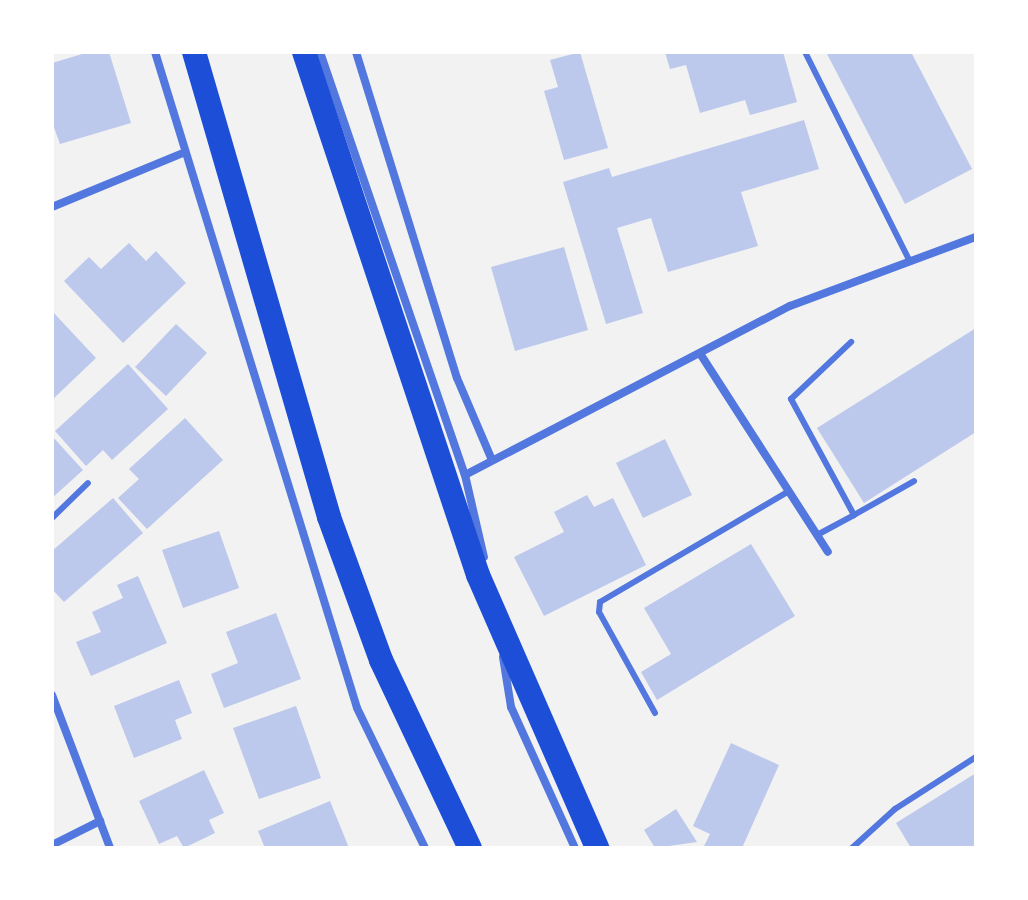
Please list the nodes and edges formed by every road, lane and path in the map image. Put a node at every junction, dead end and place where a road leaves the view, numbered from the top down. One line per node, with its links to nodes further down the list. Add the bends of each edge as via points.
1 (155, 52): 7 (street)
2 (194, 52): 29 (highway, via 329,517 381,660)
3 (304, 52): 31 (highway, via 384,312 478,575)
4 (320, 52): 14 (street)
5 (356, 52): 13 (street, via 457,378)
6 (805, 52): 10 (lane)
7 (183, 153): 8 (street); 28 (street, via 357,708)
8 (52, 207)
9 (976, 237): 10 (street)
10 (908, 258): 12 (street, via 790,306)
11 (851, 342): 18 (lane, via 791,399)
12 (701, 355): 13 (street); 17 (street)
13 (492, 460): 14 (street)
14 (465, 475): 30 (street, via 511,707)
15 (914, 481): 18 (lane)
16 (88, 483): 19 (lane)
17 (789, 491): 20 (street); 23 (lane, via 600,602 599,612)
18 (854, 515): 20 (lane)
19 (52, 518)
20 (817, 535): 21 (street)
21 (828, 552)
22 (52, 695): 25 (street)
23 (655, 713)
24 (976, 757): 32 (lane, via 895,809)
25 (100, 821): 26 (street); 27 (street)
26 (52, 845)
27 (110, 848)
28 (425, 848)
29 (470, 848)
30 (575, 848)
31 (597, 848)
32 (852, 848)

